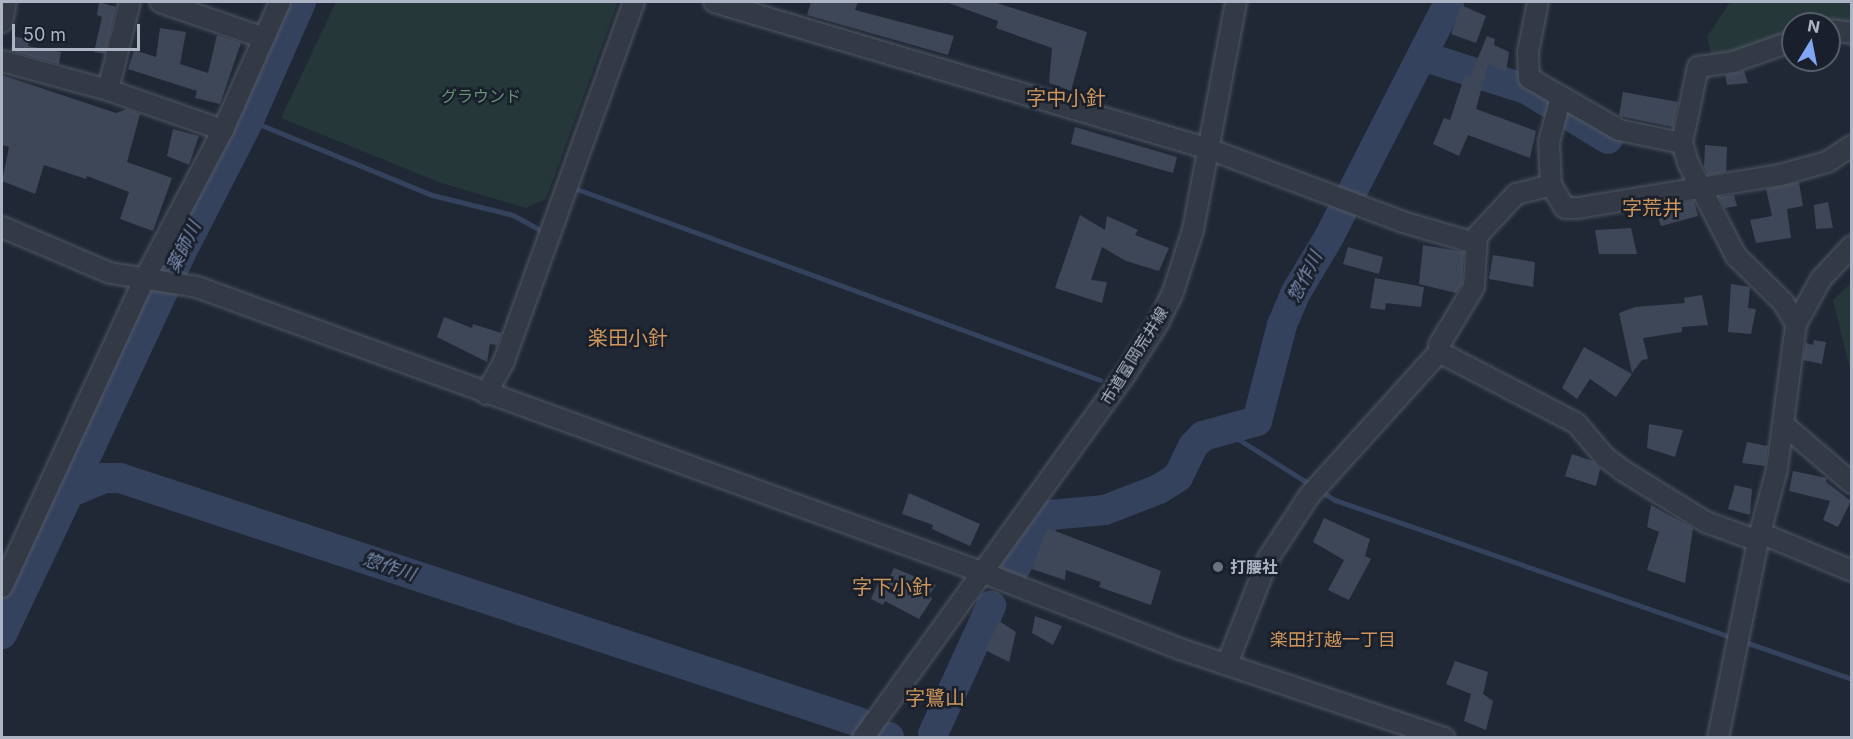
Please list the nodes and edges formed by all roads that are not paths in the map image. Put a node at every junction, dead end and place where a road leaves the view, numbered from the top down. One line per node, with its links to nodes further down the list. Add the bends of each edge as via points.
1 (6, 2): 9 (street)
2 (130, 2): 13 (street)
3 (160, 2): 10 (street)
4 (280, 2): 10 (street)
5 (634, 2): 27 (street, via 504,361)
6 (714, 2): 18 (street)
7 (1236, 2): 18 (street, 市道富岡荒井線)
8 (1538, 2): 14 (street, via 1527,72 1533,82)
9 (2, 22)
10 (264, 38): 15 (street)
11 (1781, 45): 16 (street, via 1733,62 1698,67)
12 (2, 60): 13 (street)
13 (108, 90): 15 (street)
14 (1560, 104): 16 (street, via 1619,130); 19 (street, via 1549,142)
15 (223, 130): 24 (street)
16 (1682, 143): 20 (street, via 1688,163)
17 (1851, 146): 20 (street, via 1808,168)
18 (1209, 149): 22 (street); 32 (street, 市道富岡荒井線, via 1184,261 1158,323)
19 (1551, 185): 20 (street, via 1559,203 1571,208); 22 (street, via 1533,188 1510,200)
20 (1703, 186): 25 (street, via 1736,256 1783,302)
21 (2, 227): 24 (street, via 110,273)
22 (1474, 243): 26 (street, via 1474,287 1439,345)
23 (1851, 246): 25 (street, via 1821,279)
24 (146, 276): 27 (street, via 197,287); 33 (street)
25 (1796, 324): 28 (street)
26 (1439, 352): 30 (street, via 1576,423 1605,458 1706,522); 34 (street, via 1316,488 1269,557)
27 (486, 394): 32 (street)
28 (1784, 425): 29 (street); 30 (street)
29 (1851, 483)
30 (1759, 537): 31 (street); 37 (street)
31 (1851, 572)
32 (984, 573): 34 (street); 35 (street, 市道富岡荒井線, via 911,667)
33 (2, 587)
34 (1227, 664): 36 (street)
35 (863, 738)
36 (1444, 738)
37 (1718, 738)

